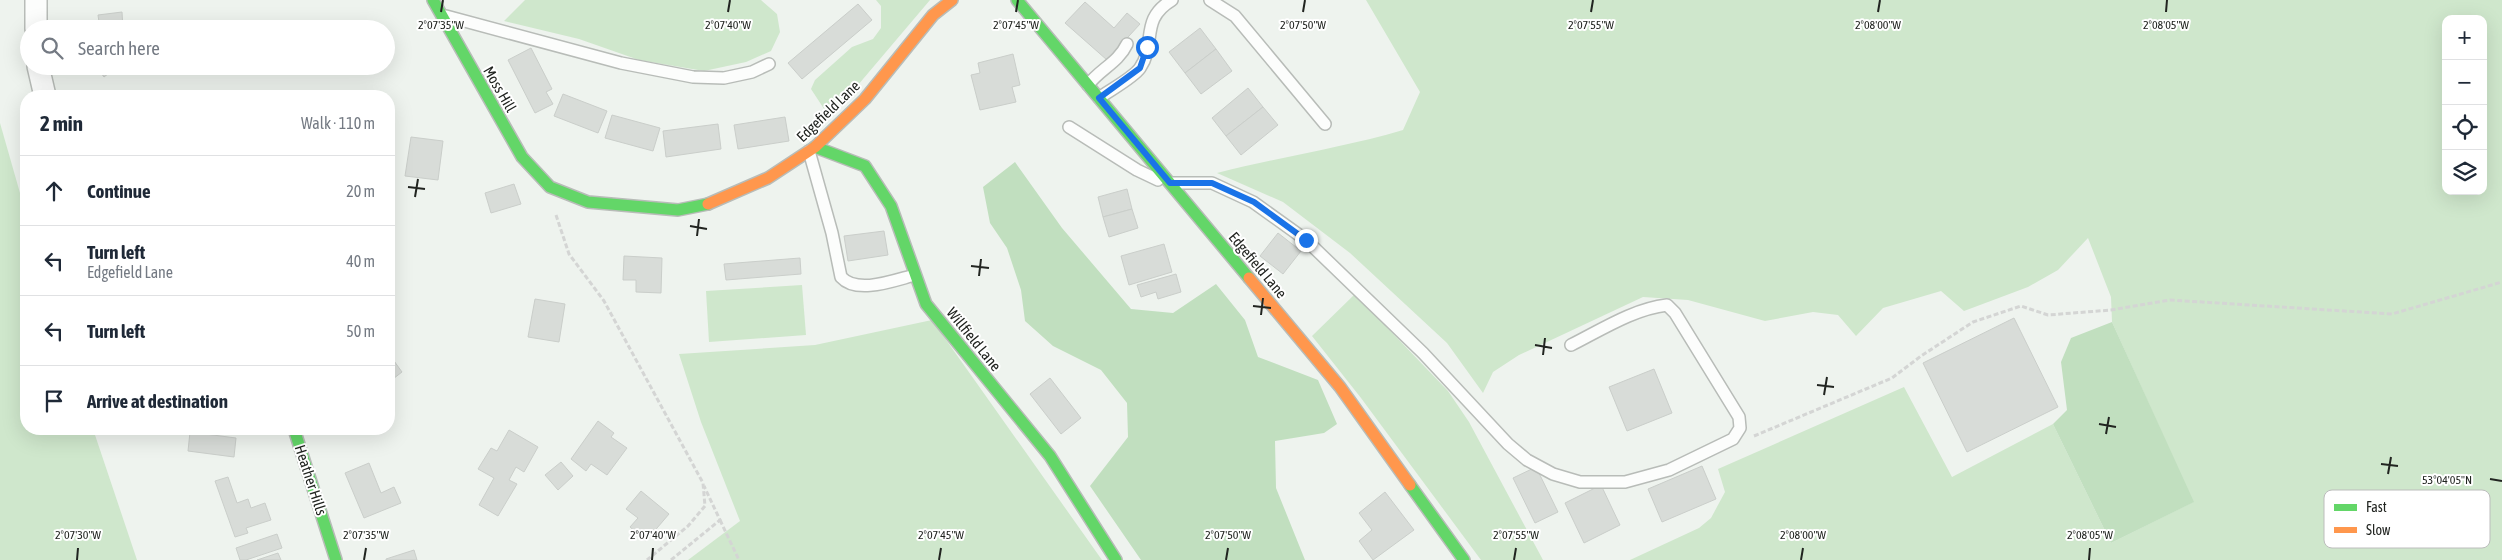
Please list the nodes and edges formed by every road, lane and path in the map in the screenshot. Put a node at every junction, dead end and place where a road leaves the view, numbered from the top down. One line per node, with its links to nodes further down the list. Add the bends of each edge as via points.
1 (36, 0): 8 (street)
2 (434, 0): 7 (street, Moss Hill)
3 (952, 0): 17 (street, Edgefield Lane, via 933,15 865,99)
4 (1017, 0): 12 (street, Edgefield Lane)
5 (1172, 0): 14 (lane, via 1154,15 1140,68)
6 (1210, 0): 15 (lane, via 1235,16)
7 (440, 14): 10 (lane, via 621,63 693,78 724,78 752,72); 19 (street, Moss Hill, via 522,157)
8 (36, 20)
9 (1127, 44): 12 (lane, via 1117,60 1096,74)
10 (769, 64)
11 (40, 75): 13 (street)
12 (1088, 85): 14 (street, Edgefield Lane)
13 (44, 90)
14 (1099, 98): 18 (street, Edgefield Lane)
15 (1325, 124)
16 (1069, 127): 18 (lane, via 1153,179)
17 (812, 149): 19 (street, Edgefield Lane, via 768,178 711,204 678,210 588,202); 20 (street, Willfield Lane, via 865,166 891,206); 20 (lane, via 841,277 846,282 859,285)
18 (1170, 183): 24 (lane, via 1212,183 1254,202 1306,240 1423,353 1508,444 1527,460 1553,474 1580,482 1625,482 1669,470); 32 (street, Edgefield Lane, via 1340,387)
19 (550, 187): 25 (path, via 558,227 569,254 604,301)
20 (915, 275): 31 (street, Willfield Lane, via 926,304 1050,456)
21 (2502, 282): 24 (path, via 2392,314 2170,300 2111,310 2048,315 2021,306 1973,322 1892,378 1760,434)
22 (1571, 345): 24 (lane, via 1637,312 1667,306 1675,313 1739,417 1740,428)
23 (296, 435): 27 (street, Heather Hills)
24 (1733, 440)
25 (703, 483): 26 (path); 28 (path, via 705,506 688,526)
26 (720, 520): 29 (path); 30 (path)
27 (336, 560)
28 (647, 560)
29 (671, 560)
30 (739, 560)
31 (1116, 560)
32 (1464, 560)

